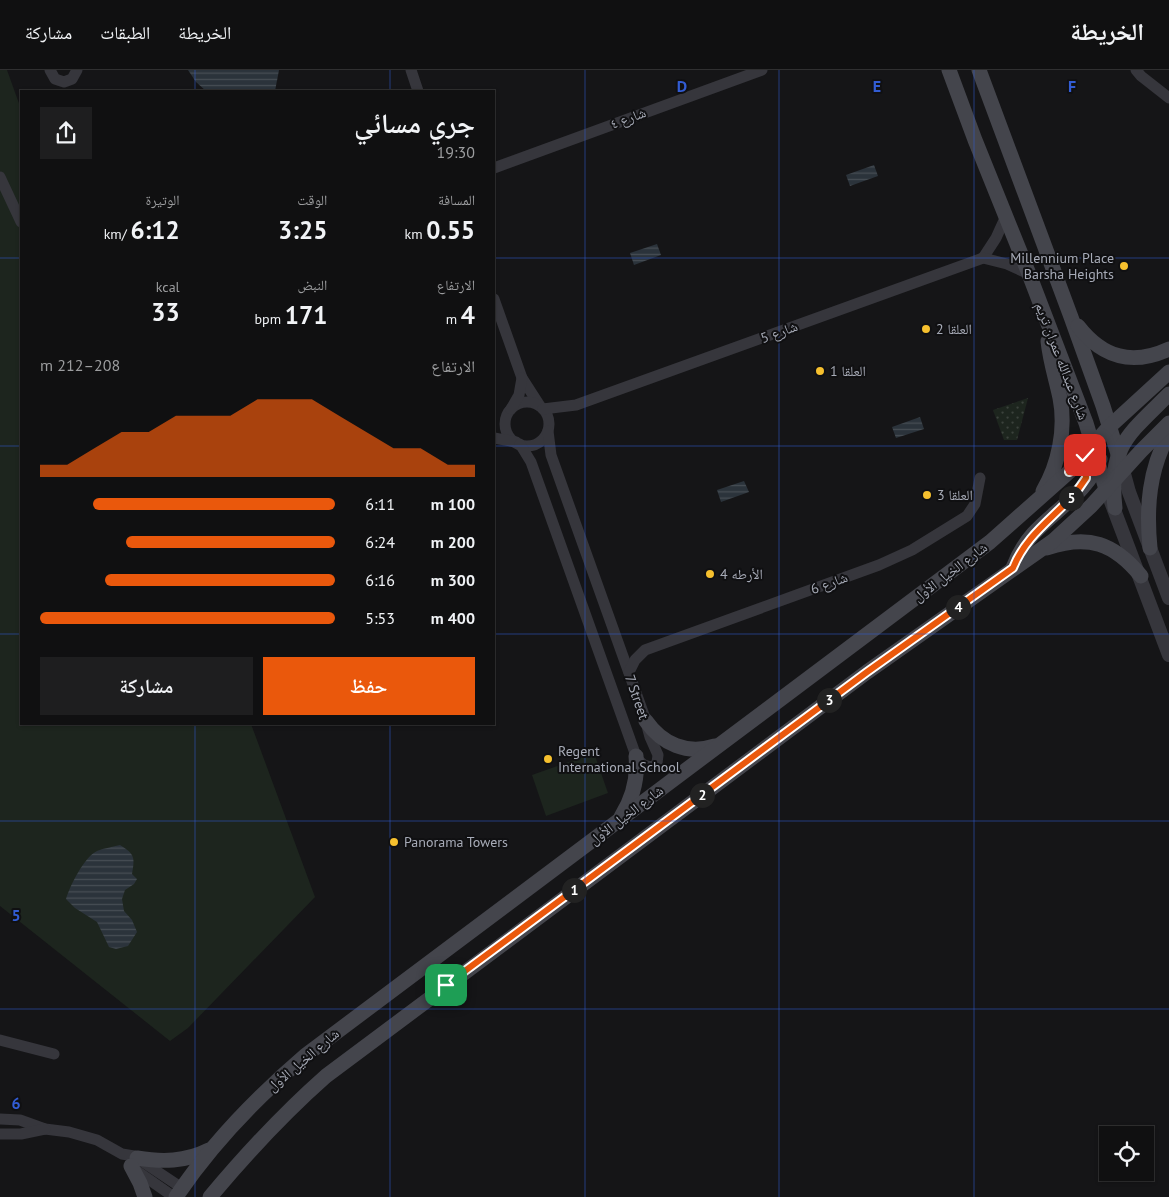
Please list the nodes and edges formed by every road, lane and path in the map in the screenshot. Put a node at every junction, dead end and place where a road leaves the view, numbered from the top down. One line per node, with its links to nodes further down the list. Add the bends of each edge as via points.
1 (50, 70): 8 (street, via 56,79)
2 (77, 70): 8 (street)
3 (411, 70): 9 (street)
4 (762, 70): 11 (street, شارع ٤)
5 (949, 70): 13 (main road, شارع عبدالله عمران تريم)
6 (979, 70): 18 (main road, شارع عبدالله عمران تريم)
7 (1136, 70): 10 (street)
8 (70, 86)
9 (418, 90)
10 (1169, 98)
11 (495, 168)
12 (0, 177): 14 (street)
13 (1006, 216): 15 (street); 16 (main road, شارع عبدالله عمران تريم)
14 (20, 220)
15 (982, 258): 16 (street); 24 (street, شارع 5)
16 (1030, 274): 19 (main road, شارع عبدالله عمران تريم)
17 (495, 302): 22 (street)
18 (1072, 317): 20 (main road, via 1087,337 1113,355 1142,358); 29 (main road, شارع عبدالله عمران تريم, via 1103,406)
19 (1048, 322): 34 (main road, شارع عبدالله عمران تريم); 42 (main road, via 1049,352 1060,399 1061,435 1053,470)
20 (1169, 349)
21 (1169, 372): 29 (main road, شارع الخيل الأول)
22 (522, 378): 25 (street); 26 (street, via 519,394)
23 (1169, 394): 35 (main road, via 1132,430)
24 (576, 405): 25 (street, شارع 5); 28 (street, شارع 5)
25 (542, 408): 26 (street, via 528,402 521,403); 28 (street, via 548,417)
26 (508, 413): 30 (street); 33 (street, via 506,428)
27 (1169, 423): 37 (main road, شارع الخيل الأول)
28 (548, 429): 33 (street, via 540,442 527,446); 49 (street, 7 Street, via 551,455)
29 (1107, 429): 34 (main road, شارع الخيل الأول); 35 (main road, شارع عبدالله عمران تريم); 36 (main road)
30 (495, 432)
31 (1169, 433): 44 (main road, via 1151,479)
32 (495, 438): 33 (street)
33 (518, 443): 55 (street, 7 Street, via 531,462)
34 (1094, 445): 36 (main road, شارع عبدالله عمران تريم); 38 (main road, شارع الخيل الأول)
35 (1117, 454): 37 (main road, شارع عبدالله عمران تريم); 40 (main road)
36 (1098, 463): 40 (main road, شارع عبدالله عمران تريم); 41 (main road)
37 (1123, 470): 40 (main road, شارع الخيل الأول); 44 (street, شارع عبدالله عمران تريم)
38 (1069, 472): 41 (main road, via 1079,468 1086,474); 42 (main road, شارع الخيل الأول)
39 (980, 478): 50 (street, شارع 6, via 975,504 967,516 912,550)
40 (1109, 486): 43 (main road); 45 (main road, شارع الخيل الأول)
41 (1075, 495): 46 (main road, via 1033,535)
42 (1036, 501): 54 (main road, شارع الخيل الأول, via 990,542)
43 (1115, 508): 47 (street)
44 (1150, 548): 48 (street, شارع عبدالله عمران تريم)
45 (1041, 550): 46 (main road, شارع الخيل الأول); 47 (main road, via 1068,543 1096,543 1121,554)
46 (1013, 568): 65 (main road, شارع الخيل الأول, via 867,672 349,1058 281,1117)
47 (1140, 576): 51 (street)
48 (1169, 598)
49 (618, 642): 50 (street); 52 (street, 7 Street)
50 (645, 650): 52 (street)
51 (1169, 655)
52 (629, 672): 53 (street, 7 Street)
53 (646, 721): 54 (main road, via 659,736 675,746 703,749); 55 (street, 7 Street, via 658,760 650,767 641,764)
54 (721, 744): 56 (main road, شارع الخيل الأول)
55 (636, 756): 56 (main road, via 633,790)
56 (619, 820): 62 (main road, شارع الخيل الأول, via 306,1055 260,1096)
57 (0, 1040): 58 (street)
58 (54, 1054)
59 (0, 1119): 60 (street, via 20,1120)
60 (45, 1129): 61 (street); 63 (street, via 84,1135)
61 (0, 1134)
62 (210, 1150): 63 (main road, via 174,1161); 64 (main road, شارع الخيل الأول)
63 (130, 1159): 64 (street); 66 (main road)
64 (181, 1195)
65 (210, 1195)
66 (145, 1197)

